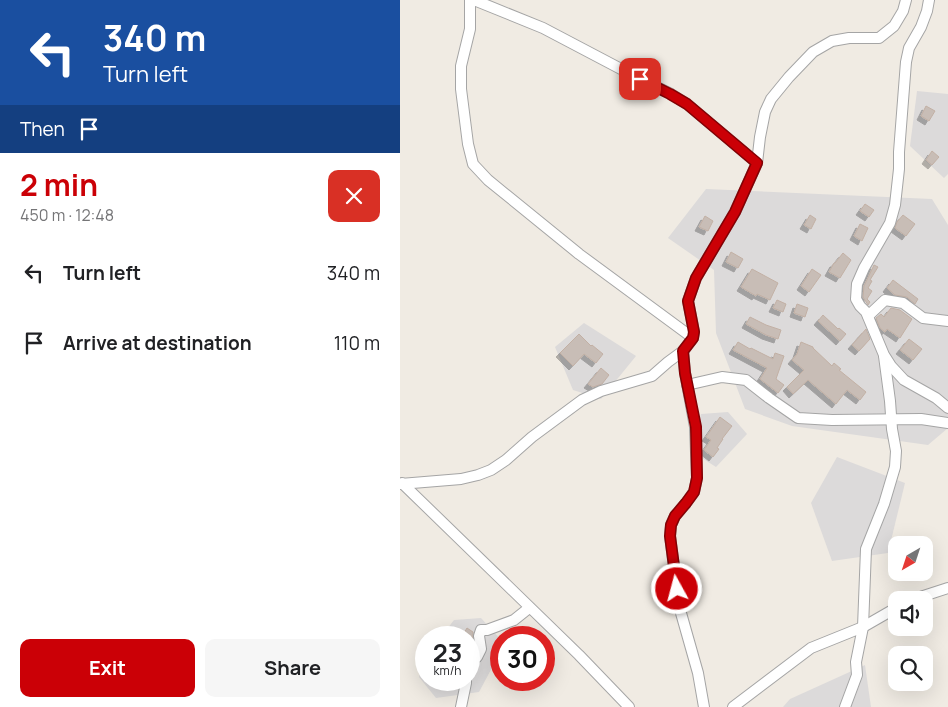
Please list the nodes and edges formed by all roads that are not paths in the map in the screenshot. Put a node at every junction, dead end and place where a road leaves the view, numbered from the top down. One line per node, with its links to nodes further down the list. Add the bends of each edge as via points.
1 (470, 0): 8 (street, via 470,29 461,66 461,89 473,164 579,254)
2 (474, 0): 5 (street, via 543,28 670,94 687,104)
3 (906, 0): 5 (street, via 894,26 879,38 832,41 813,52 789,77 764,112)
4 (928, 0): 6 (street, via 920,28 908,48 895,205 890,223 857,284 856,299)
5 (757, 163): 8 (street, via 735,212 696,278 688,301)
6 (868, 316): 7 (street, via 885,300 903,303 923,318); 10 (street)
7 (948, 321)
8 (693, 338): 9 (street)
9 (683, 351): 11 (street); 15 (street, via 652,376 582,400 491,470 461,479)
10 (884, 355): 12 (street, via 904,380); 13 (street)
11 (687, 385): 13 (street, via 722,377 746,380 798,418); 25 (street, via 696,427 697,478 694,492 675,516 670,536 679,606)
12 (948, 408)
13 (891, 420): 14 (street, via 921,419); 20 (street, via 895,467 866,548)
14 (948, 423)
15 (401, 483): 18 (street)
16 (948, 588): 17 (street)
17 (933, 593)
18 (529, 608): 21 (street, via 514,620); 24 (street)
19 (888, 613): 20 (street)
20 (863, 627): 26 (street, via 811,648); 27 (street, via 856,662 857,675)
21 (480, 633)
22 (464, 691): 23 (street)
23 (461, 707)
24 (629, 707)
25 (704, 707)
26 (733, 707)
27 (845, 707)

